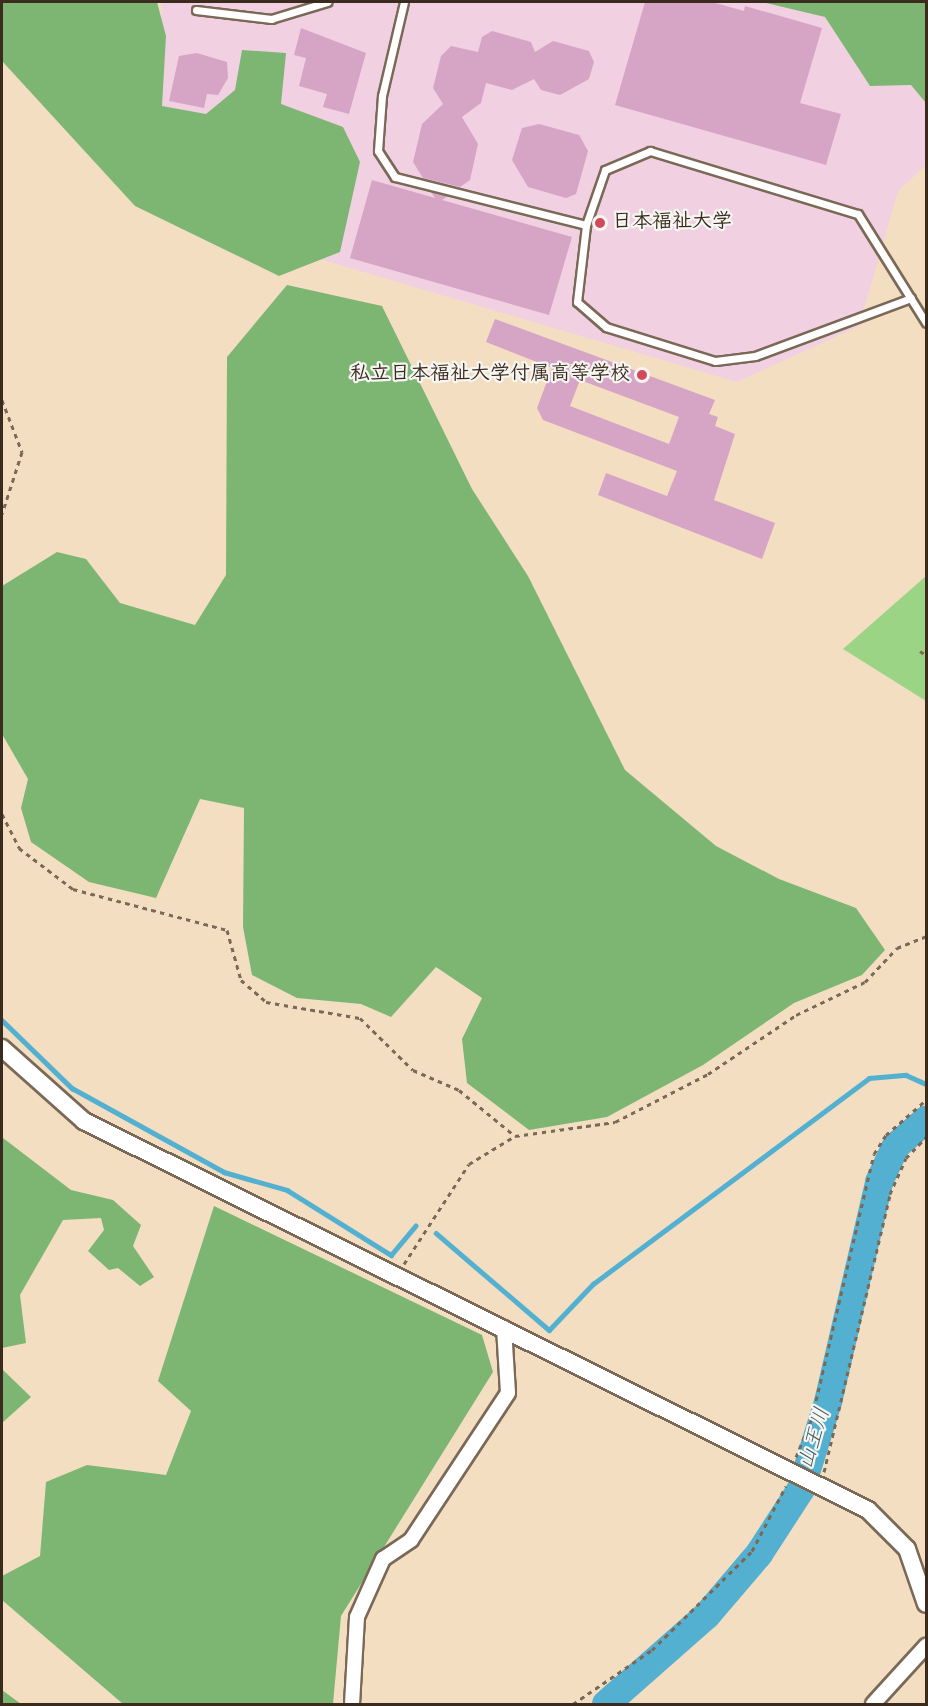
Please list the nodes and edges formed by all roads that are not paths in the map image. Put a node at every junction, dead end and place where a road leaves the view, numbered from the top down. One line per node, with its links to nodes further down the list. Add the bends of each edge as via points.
1 (327, 2): 3 (lane, via 271,19)
2 (404, 2): 4 (lane, via 382,96 378,151 395,177)
3 (196, 10)
4 (586, 225): 5 (lane, via 605,170 650,151 858,214); 5 (lane, via 577,302 606,327 715,361 755,356)
5 (911, 298): 6 (lane)
6 (927, 323)
7 (2, 1048): 8 (street, via 84,1121)
8 (504, 1328): 9 (street, via 821,1482 896,1533 919,1575); 11 (street, via 508,1393 411,1540 383,1559 357,1617)
9 (927, 1604)
10 (927, 1646): 12 (street)
11 (352, 1704)
12 (873, 1704)

